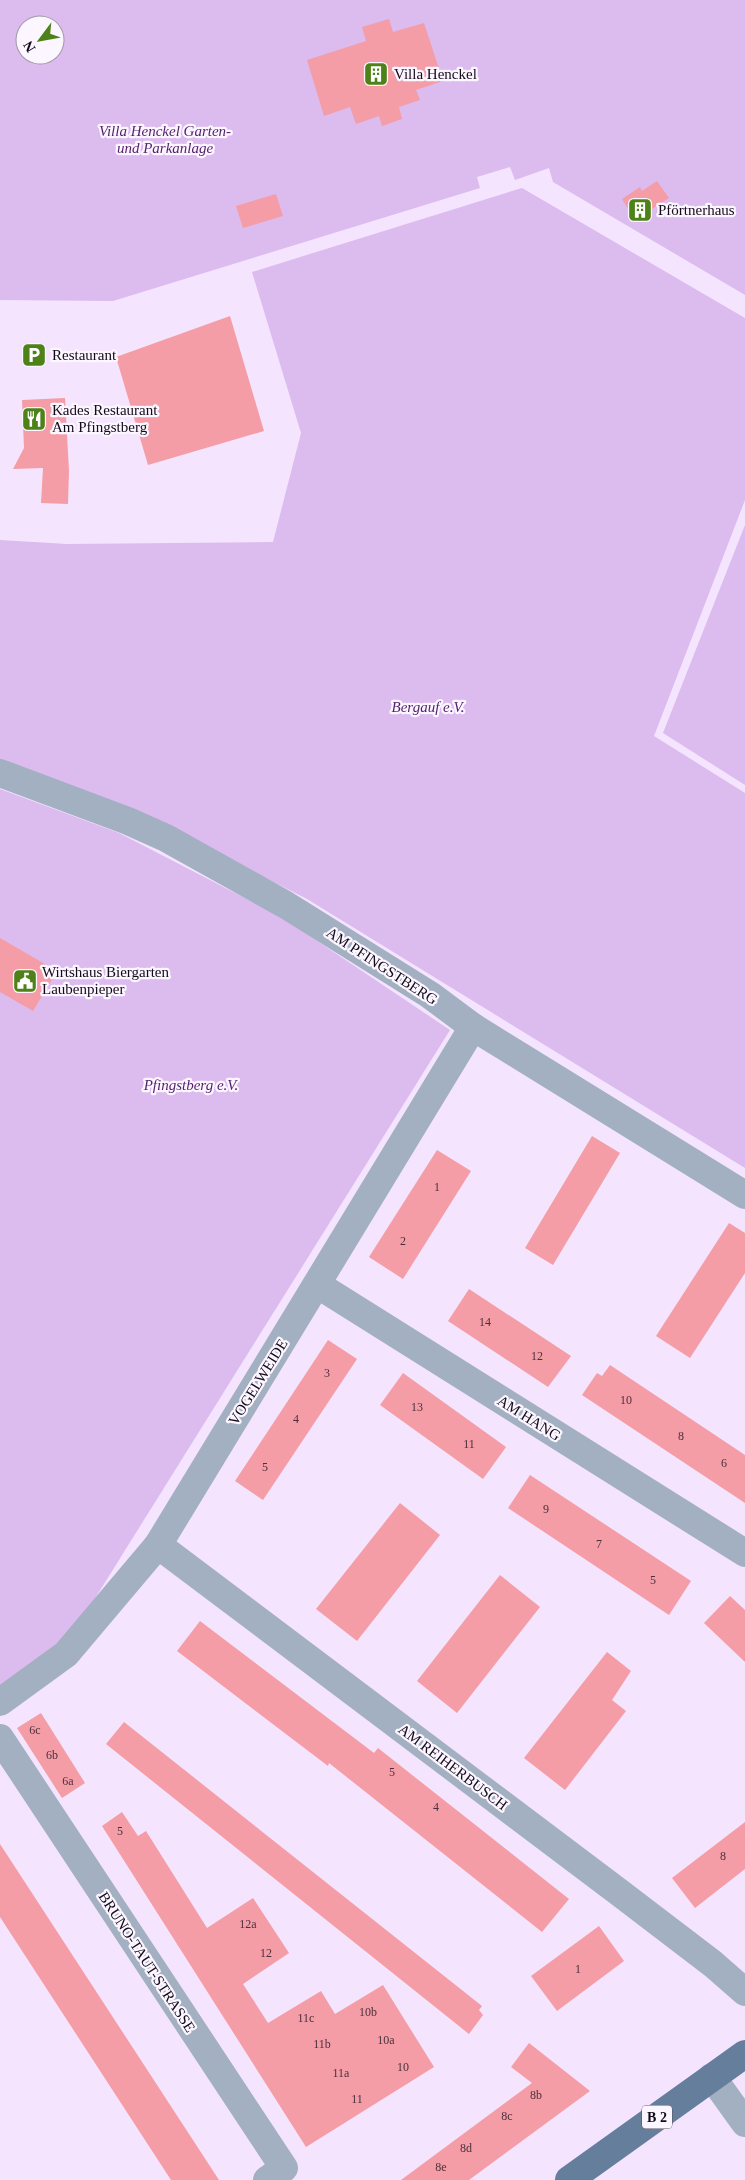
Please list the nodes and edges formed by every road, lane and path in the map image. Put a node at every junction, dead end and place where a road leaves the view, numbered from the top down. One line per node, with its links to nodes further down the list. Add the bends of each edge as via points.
1 (0, 774): 2 (street, AM PFINGSTBERG, via 90,805 166,838 286,905 430,995)
2 (473, 1027): 3 (street, AM PFINGSTBERG); 4 (street, VOGELWEIDE)
3 (745, 1195)
4 (318, 1285): 5 (street, VOGELWEIDE); 6 (street, AM HANG, via 686,1517)
5 (158, 1545): 7 (street, VOGELWEIDE, via 66,1654); 9 (street, AM REIHERBUSCH, via 620,1893)
6 (744, 1549)
7 (0, 1702)
8 (0, 1738): 13 (street, BRUNO-TAUT-STRASSE, via 284,2168)
9 (745, 1992)
10 (745, 2054): 11 (main road, B 2)
11 (712, 2077): 12 (street); 14 (main road, B 2)
12 (745, 2123)
13 (267, 2180)
14 (569, 2180)

